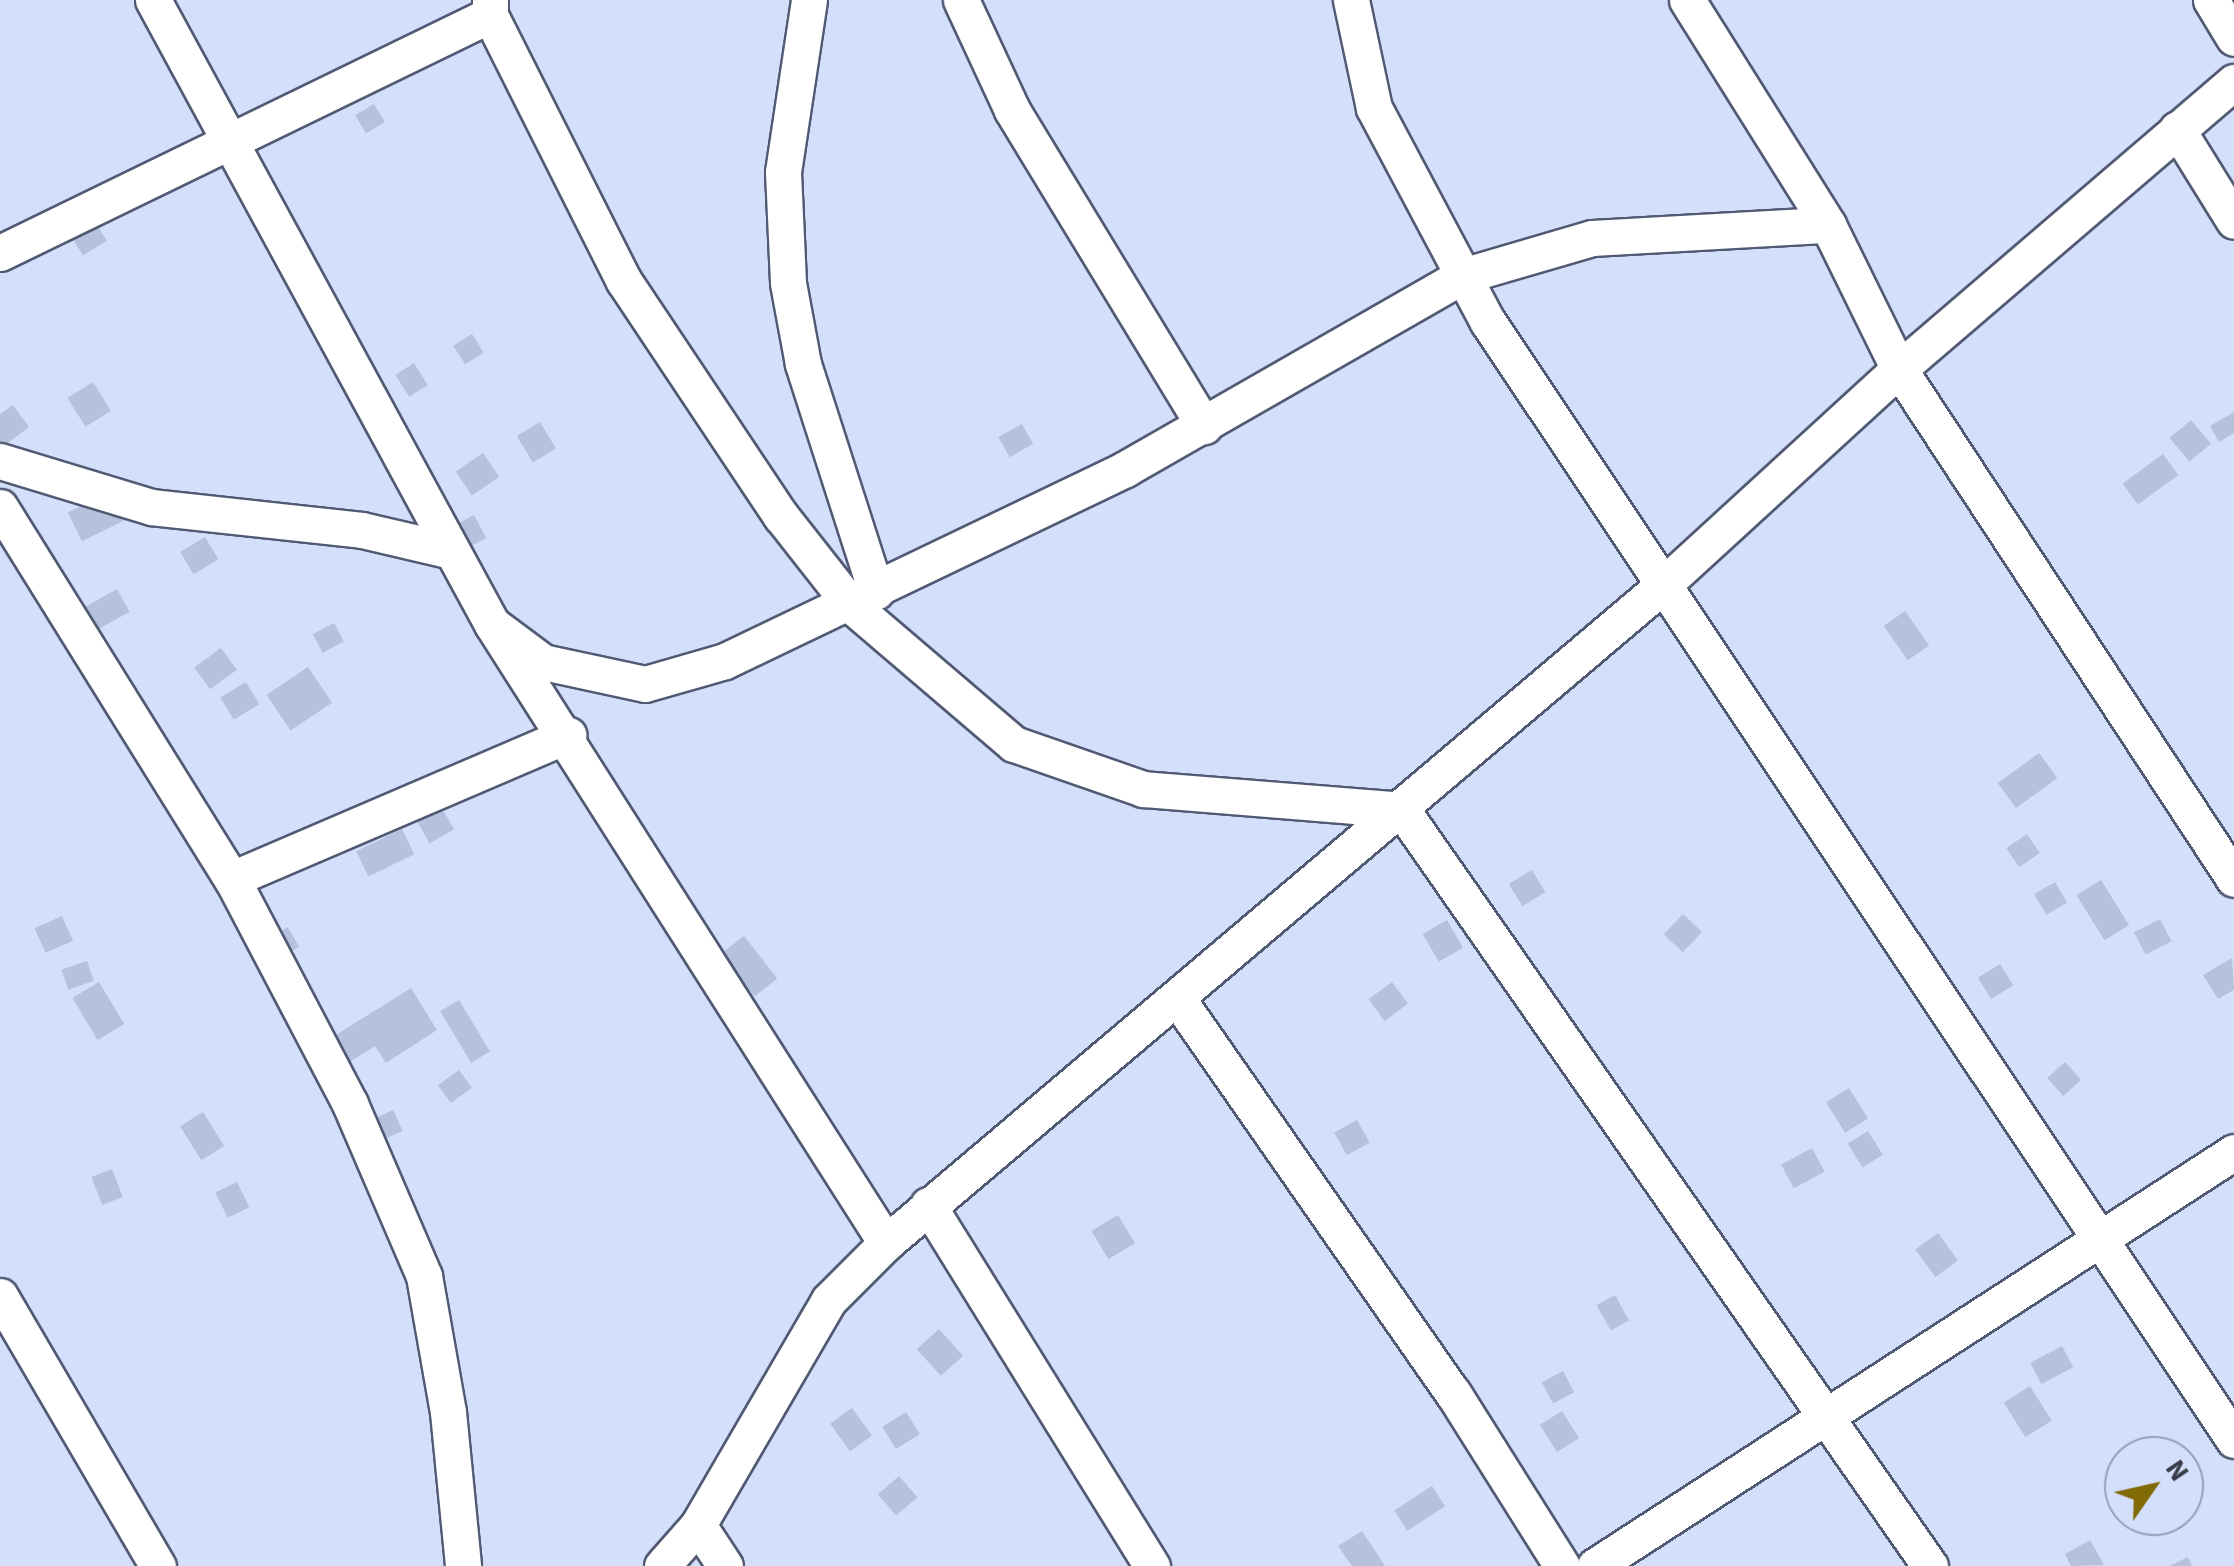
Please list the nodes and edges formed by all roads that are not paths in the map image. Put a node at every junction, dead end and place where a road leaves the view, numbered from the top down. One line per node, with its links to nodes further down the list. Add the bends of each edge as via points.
1 (153, 0): 11 (street)
2 (809, 0): 22 (street, via 783,172 788,283)
3 (962, 0): 17 (street, via 1012,110)
4 (1351, 0): 15 (street, via 1374,108)
5 (1686, 0): 13 (street)
6 (2211, 0): 8 (street)
7 (490, 8): 11 (street); 22 (street, via 624,281 781,516)
8 (2234, 38)
9 (2234, 82): 10 (street)
10 (2178, 129): 12 (street); 16 (street)
11 (232, 140): 14 (street); 20 (street)
12 (2234, 220)
13 (1828, 225): 15 (street, via 1592,238); 16 (street)
14 (0, 254)
15 (1462, 276): 17 (street); 21 (street)
16 (1899, 369): 21 (street); 27 (street)
17 (1204, 426): 22 (street)
18 (0, 460): 20 (street, via 151,507 362,530)
19 (0, 507): 26 (street)
20 (452, 551): 23 (street)
21 (1662, 586): 25 (street); 31 (street)
22 (864, 598): 23 (street, via 725,661 645,684 544,662); 25 (street, via 1014,744 1142,789)
23 (492, 624): 24 (street)
24 (568, 736): 26 (street); 32 (street)
25 (1402, 810): 28 (street); 34 (street)
26 (232, 879): 38 (street, via 350,1104 424,1276 448,1412)
27 (2234, 879)
28 (1177, 998): 30 (street); 42 (street, via 1454,1394)
29 (2234, 1152): 31 (street)
30 (928, 1205): 32 (street); 41 (street)
31 (2103, 1237): 34 (street); 35 (street)
32 (886, 1243): 36 (street, via 829,1300)
33 (0, 1296): 37 (street)
34 (1830, 1414): 43 (street); 44 (street)
35 (2234, 1440)
36 (698, 1525): 39 (street); 40 (street)
37 (158, 1566)
38 (462, 1566)
39 (662, 1566)
40 (725, 1566)
41 (1152, 1566)
42 (1562, 1566)
43 (1595, 1566)
44 (1930, 1566)

